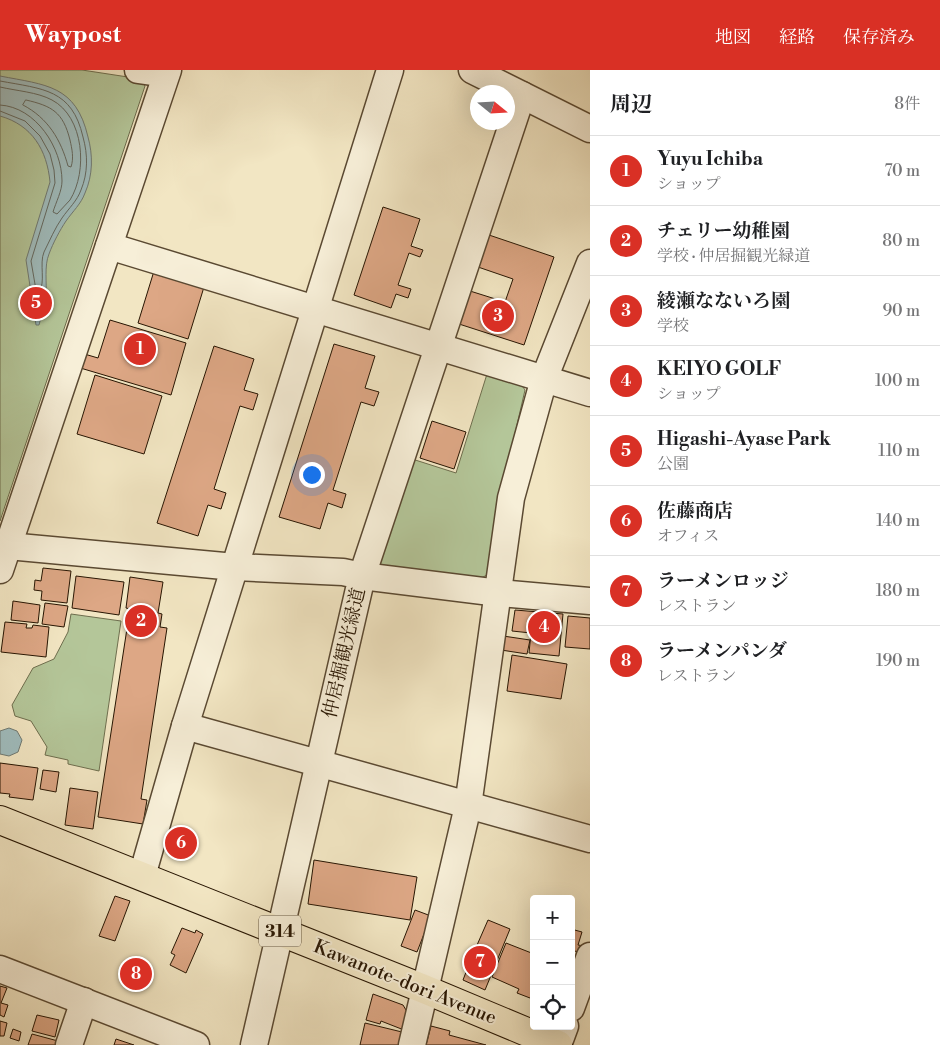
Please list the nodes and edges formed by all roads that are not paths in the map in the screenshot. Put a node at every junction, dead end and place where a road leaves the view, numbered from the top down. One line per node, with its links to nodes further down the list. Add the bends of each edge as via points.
1 (138, 70): 4 (street)
2 (390, 70): 9 (street)
3 (472, 70): 5 (street)
4 (167, 72): 7 (street)
5 (522, 94): 6 (street); 10 (street)
6 (590, 129)
7 (109, 246): 9 (street); 13 (street)
8 (590, 262): 11 (street)
9 (316, 308): 10 (street); 14 (street)
10 (438, 347): 11 (street); 15 (street)
11 (544, 379): 12 (street); 16 (street, via 511,498)
12 (590, 393)
13 (4, 558): 14 (street, 仲居掘観光緑道)
14 (235, 567): 15 (street, 仲居掘観光緑道, via 343,572); 18 (street)
15 (362, 576): 16 (street); 19 (street, 仲居掘観光緑道)
16 (499, 593): 17 (street); 20 (street)
17 (590, 601)
18 (186, 726): 19 (street); 23 (street)
19 (319, 762): 20 (street); 24 (street, 仲居掘観光緑道)
20 (468, 806): 22 (street); 27 (street)
21 (0, 820): 23 (main road, Kawanote-dori Avenue / 314)
22 (590, 839)
23 (142, 876): 24 (main road, Kawanote-dori Avenue / 314)
24 (281, 932): 27 (main road, Kawanote-dori Avenue / 314); 33 (street, 仲居掘観光緑道)
25 (590, 956): 28 (street)
26 (0, 969): 29 (street)
27 (424, 989): 34 (street); 35 (main road, Kawanote-dori Avenue / 314)
28 (575, 997)
29 (84, 1001): 31 (street); 32 (street)
30 (564, 1030): 35 (street)
31 (70, 1045)
32 (196, 1045)
33 (254, 1045)
34 (412, 1045)
35 (558, 1045)

